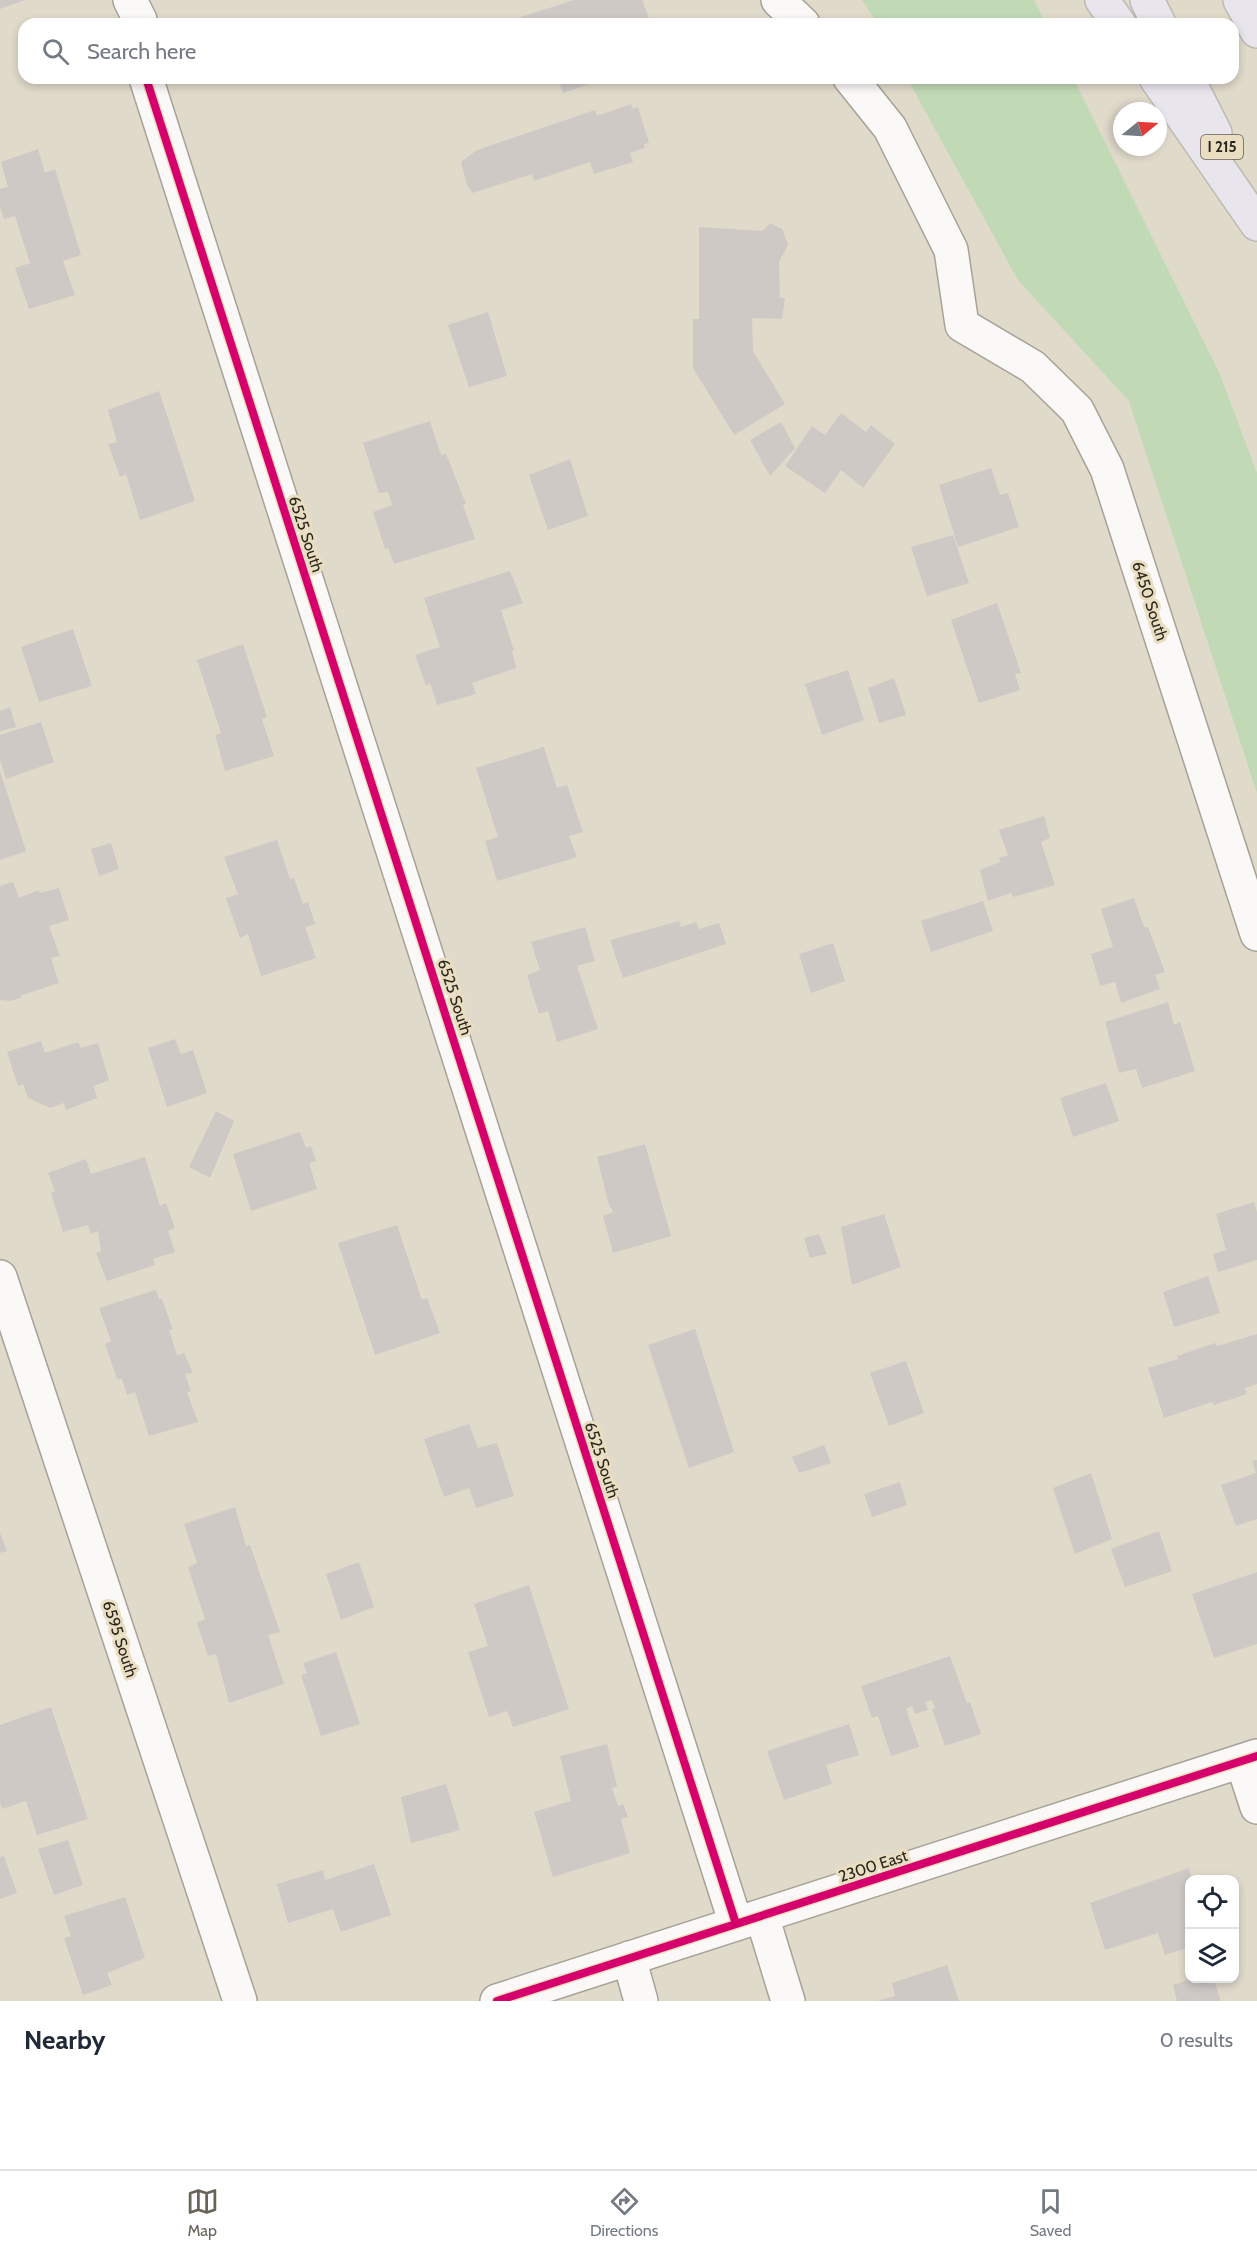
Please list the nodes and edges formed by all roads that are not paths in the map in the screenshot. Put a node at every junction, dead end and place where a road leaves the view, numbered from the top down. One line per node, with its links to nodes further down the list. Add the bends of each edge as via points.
1 (778, 0): 5 (street)
2 (1102, 0): 6 (highway)
3 (1147, 0): 7 (highway)
4 (1240, 0): 8 (highway)
5 (797, 18)
6 (1115, 18)
7 (1156, 18)
8 (1257, 31)
9 (148, 84): 19 (street, 6525 South)
10 (855, 84): 15 (street, 6450 South, via 890,128 951,250 962,325 1034,367 1077,410 1107,469)
11 (1160, 84): 14 (highway)
12 (1190, 84): 13 (highway, I 215)
13 (1257, 216)
14 (1257, 224)
15 (1257, 934)
16 (0, 1277): 21 (street, 6595 South)
17 (1249, 1758): 18 (street); 19 (street, 2300 East)
18 (1257, 1807)
19 (749, 1920): 20 (street, 2300 East); 24 (street, 6525 South)
20 (629, 1958): 22 (street, 2300 East); 23 (street)
21 (240, 2001)
22 (497, 2001)
23 (641, 2001)
24 (788, 2001)

